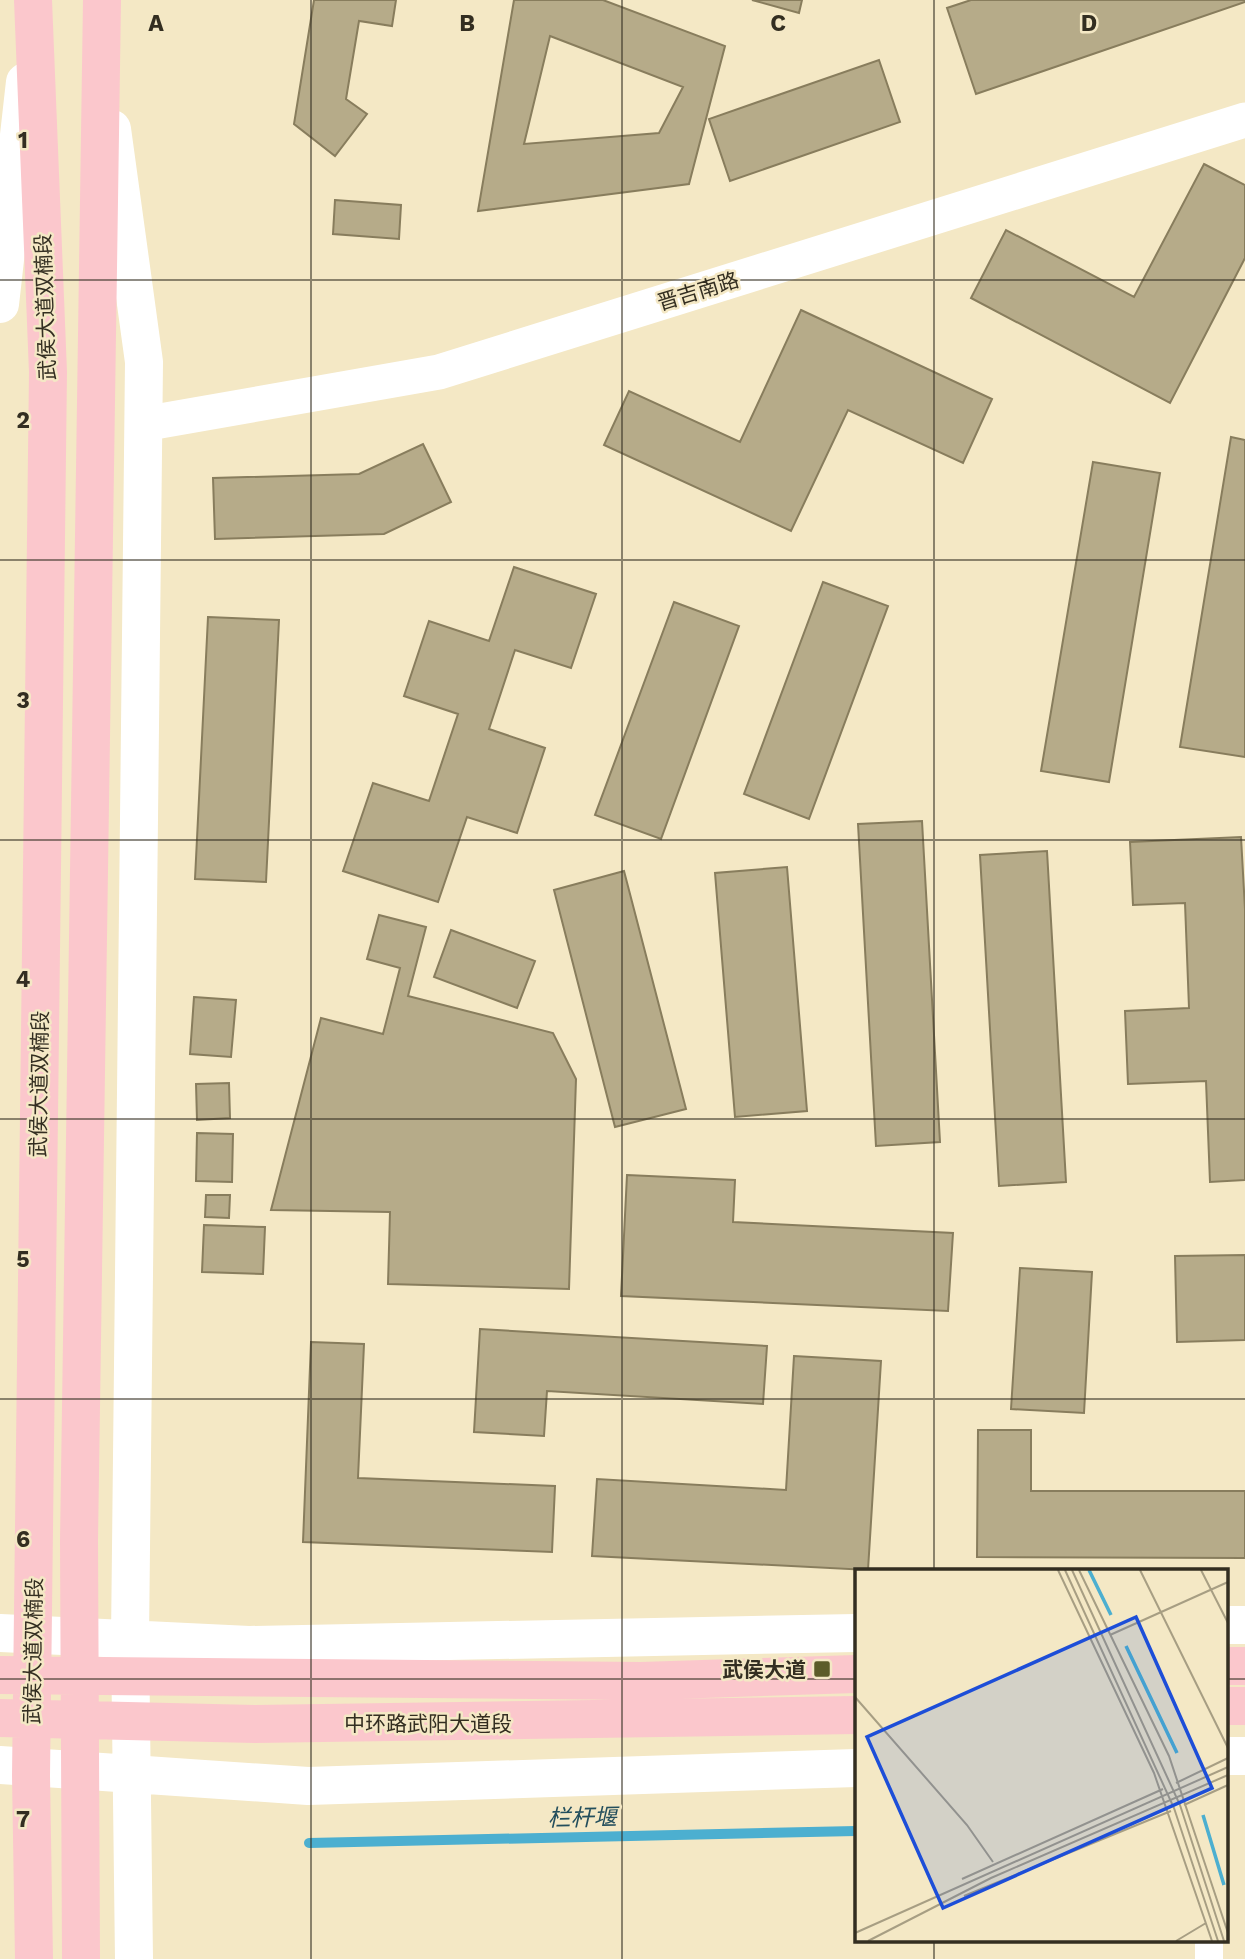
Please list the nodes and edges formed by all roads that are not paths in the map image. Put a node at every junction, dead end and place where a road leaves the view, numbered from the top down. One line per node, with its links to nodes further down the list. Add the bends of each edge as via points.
1 (102, 0): 3 (main road)
2 (33, 5): 5 (main road); 18 (main road, 武侯大道双楠段, via 48,372 31,1776)
3 (101, 50): 6 (main road, via 144,362); 19 (main road, via 79,1541)
4 (1245, 120): 6 (street, 晋吉南路, via 439,372)
5 (0, 304)
6 (143, 424): 9 (main road)
7 (0, 1633): 9 (main road)
8 (855, 1633): 9 (main road, via 250,1644)
9 (130, 1639): 16 (main road)
10 (855, 1674): 11 (main road, 中环路武阳大道段, via 641,1681)
11 (0, 1675)
12 (855, 1716): 13 (main road, 中环路武阳大道段, via 255,1724)
13 (0, 1718)
14 (0, 1765): 16 (main road)
15 (855, 1768): 16 (main road, via 308,1786)
16 (130, 1774): 20 (main road)
17 (1209, 1941): 21 (street)
18 (34, 1959)
19 (81, 1959)
20 (134, 1959)
21 (1209, 1959)

